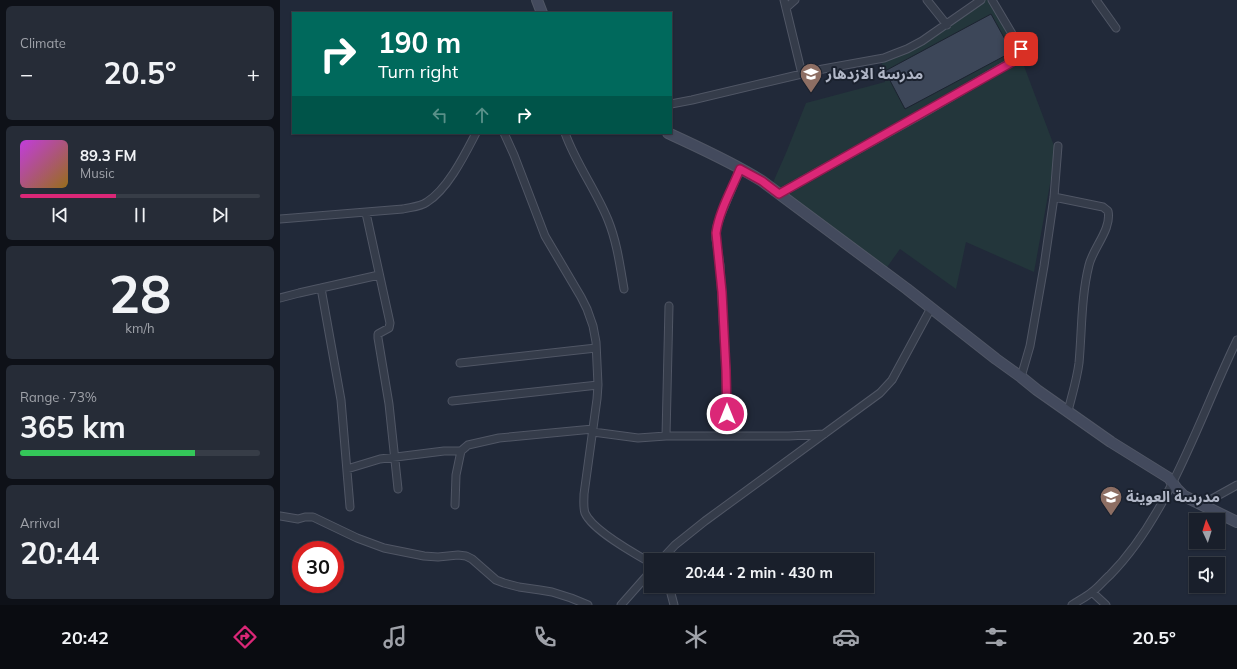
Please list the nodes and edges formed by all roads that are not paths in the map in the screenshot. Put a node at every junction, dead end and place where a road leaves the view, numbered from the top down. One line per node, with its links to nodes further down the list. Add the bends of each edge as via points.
1 (537, 0): 9 (street)
2 (784, 0): 8 (street)
3 (795, 0): 8 (street)
4 (927, 0): 10 (street)
5 (981, 0): 10 (street)
6 (992, 0): 20 (street, via 1021,49 1018,58)
7 (1096, 0): 11 (street)
8 (786, 8): 12 (street)
9 (542, 12)
10 (947, 25): 12 (street, via 907,49 889,56)
11 (1116, 28)
12 (802, 74): 13 (street)
13 (672, 104)
14 (475, 134): 22 (street, via 454,172 436,195 427,202 410,208)
15 (504, 134): 31 (street, via 545,236 587,309 593,326)
16 (565, 134): 26 (street, via 575,158 609,222)
17 (670, 134): 19 (street)
18 (1058, 146): 21 (street)
19 (740, 169): 20 (street); 40 (street, via 716,233 726,371)
20 (779, 194): 29 (street)
21 (1054, 197): 33 (street, via 1035,318); 36 (street, via 1104,207 1109,216 1107,226 1088,266 1079,364)
22 (366, 213): 23 (street); 24 (street)
23 (280, 219)
24 (379, 275): 25 (street); 42 (street, via 390,323 390,328 378,336)
25 (321, 288): 27 (street); 43 (street, via 341,400)
26 (624, 289)
27 (280, 298)
28 (669, 306): 39 (street)
29 (931, 308): 33 (street); 38 (street, via 892,380 880,393)
30 (1237, 340): 44 (street)
31 (596, 348): 32 (street); 34 (street)
32 (460, 363)
33 (1022, 378): 36 (street)
34 (598, 385): 35 (street); 37 (street)
35 (452, 401)
36 (1068, 411): 44 (street, via 1111,442 1161,472)
37 (593, 430): 39 (street, via 638,438); 41 (street, via 499,438 472,443); 53 (street, via 584,494 586,513 592,522 611,538)
38 (824, 434): 40 (street); 52 (street, via 705,521)
39 (666, 436): 40 (street)
40 (727, 436)
41 (461, 451): 42 (street); 47 (street, via 456,475)
42 (395, 457): 43 (street); 46 (street)
43 (347, 469): 49 (street)
44 (1172, 482): 48 (street, via 1180,494); 55 (street, via 1133,548)
45 (1237, 485): 48 (street)
46 (398, 489)
47 (456, 505)
48 (1201, 505): 51 (street)
49 (350, 507)
50 (280, 516): 57 (street, via 298,519 313,517 397,552 438,557 466,556 496,580 519,587 552,592)
51 (1237, 522)
52 (668, 553)
53 (644, 559)
54 (644, 579): 58 (street)
55 (1092, 592): 60 (street); 61 (street)
56 (671, 593): 59 (street)
57 (588, 605)
58 (621, 605)
59 (674, 605)
60 (1072, 605)
61 (1106, 605)

